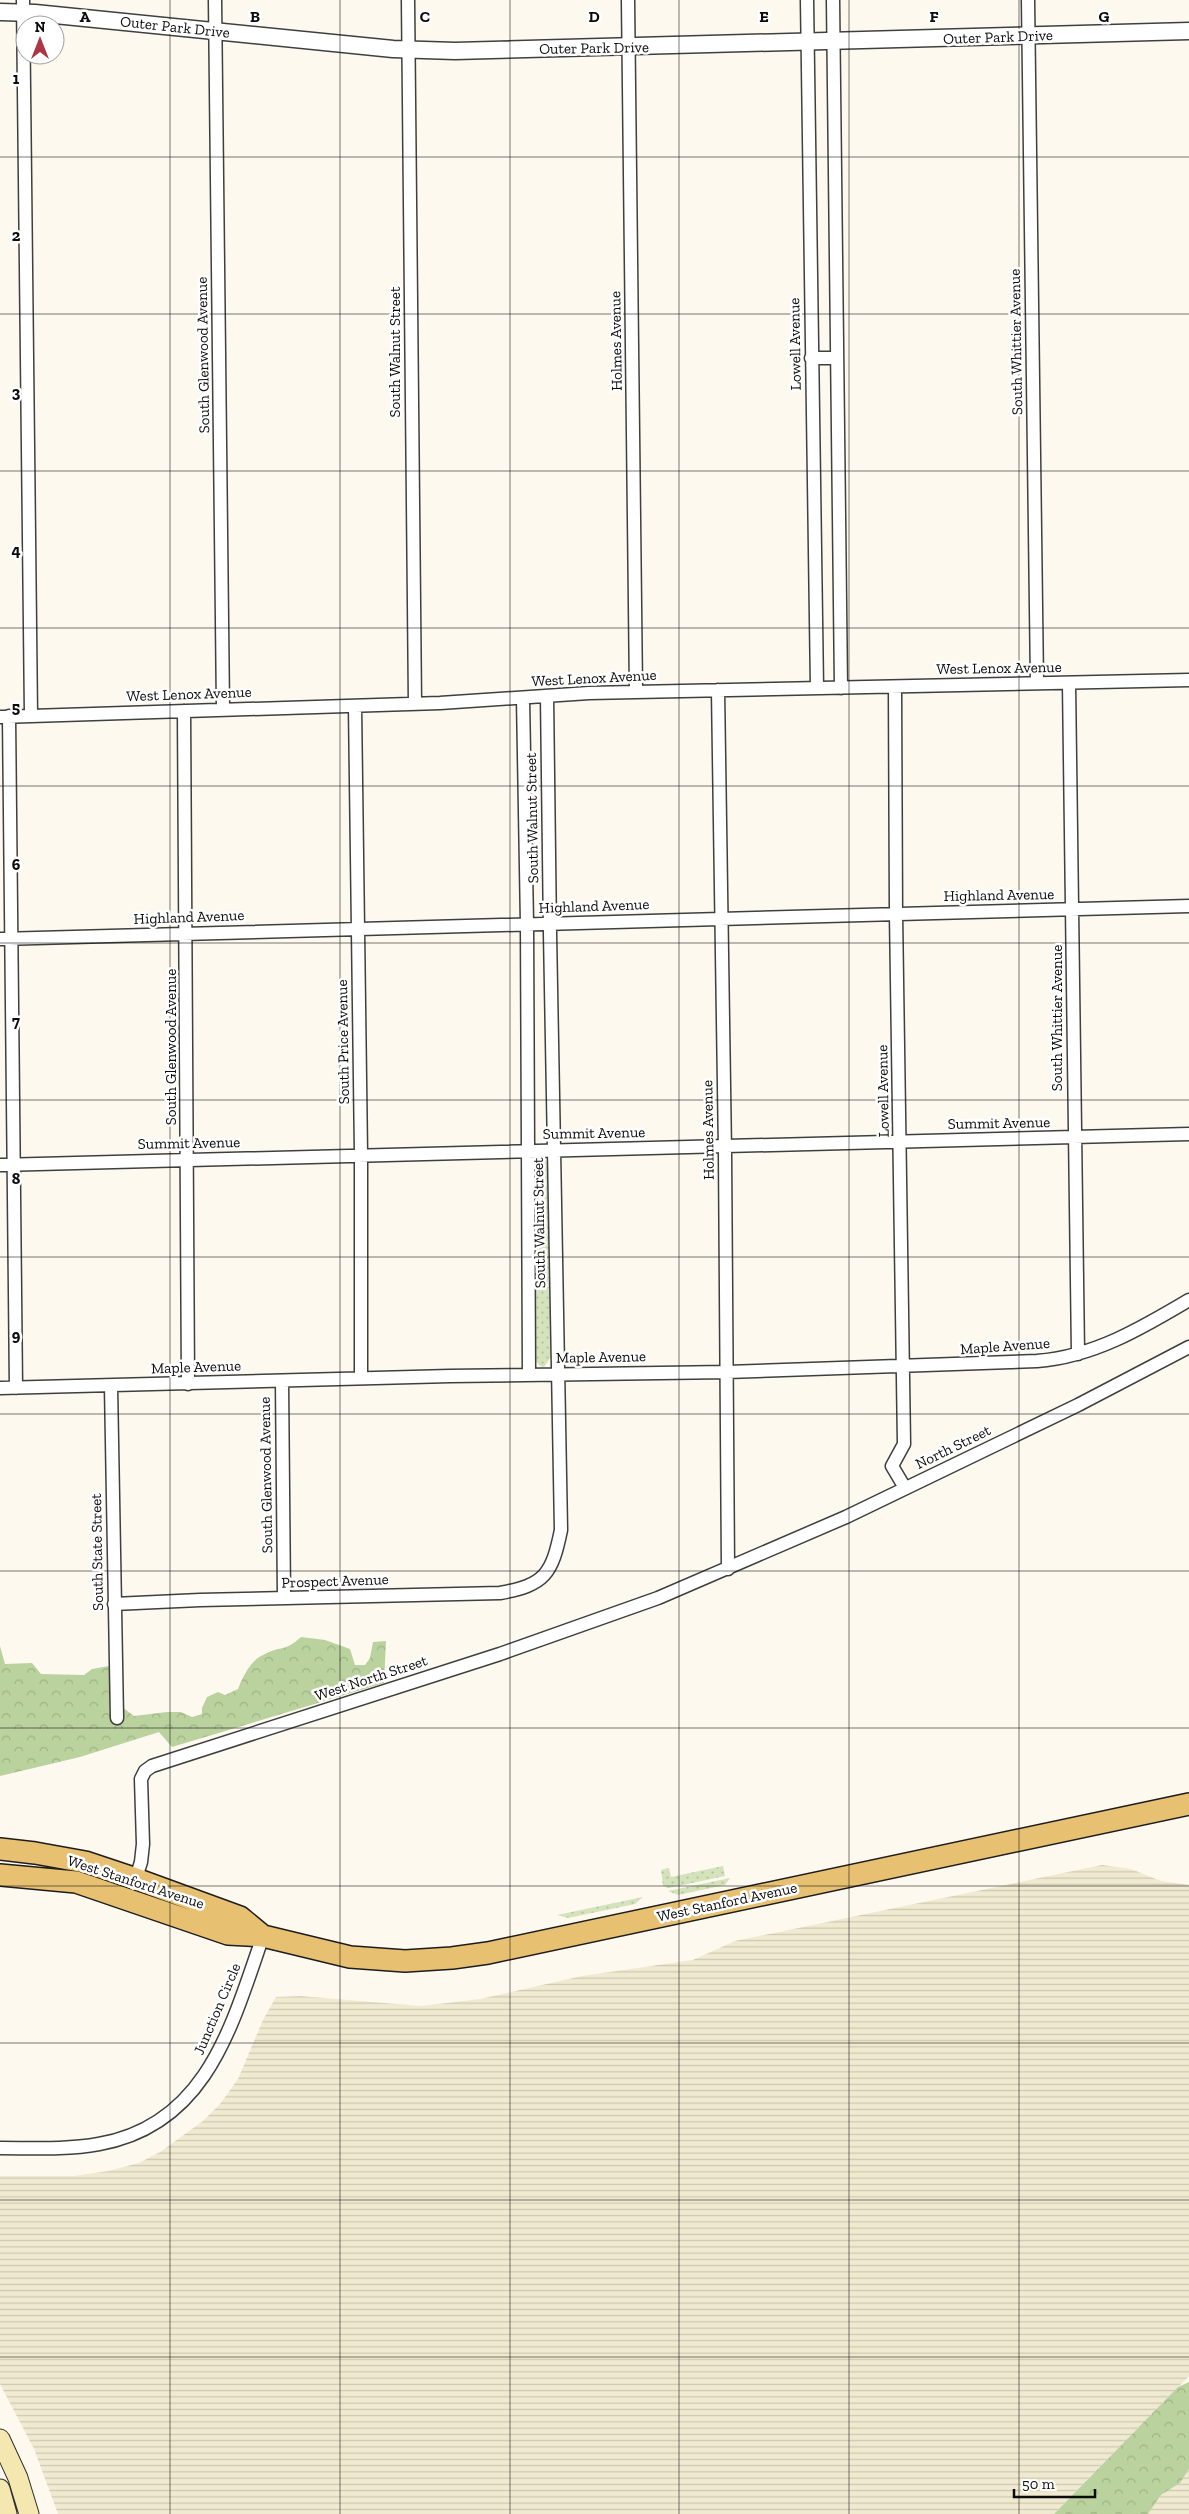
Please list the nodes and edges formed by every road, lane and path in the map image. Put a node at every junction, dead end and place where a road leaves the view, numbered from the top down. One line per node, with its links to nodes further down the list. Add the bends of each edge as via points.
1 (215, 0): 10 (street, South Glenwood Avenue)
2 (408, 0): 15 (street, South Walnut Street)
3 (628, 0): 14 (street, Holmes Avenue)
4 (807, 0): 13 (street, Lowell Avenue)
5 (833, 0): 12 (street)
6 (1028, 0): 11 (street, South Whittier Avenue)
7 (23, 6): 8 (street, Outer Park Drive); 10 (street, Outer Park Drive); 32 (street)
8 (0, 12)
9 (1189, 31): 11 (street, Outer Park Drive)
10 (216, 32): 15 (street, Outer Park Drive); 30 (street, South Glenwood Avenue)
11 (1029, 36): 12 (street, Outer Park Drive); 19 (street, South Whittier Avenue)
12 (833, 41): 13 (street, Outer Park Drive); 17 (street)
13 (808, 42): 14 (street, Outer Park Drive); 16 (street, Lowell Avenue)
14 (629, 47): 15 (street, Outer Park Drive); 21 (street, Holmes Avenue)
15 (409, 50): 28 (street, South Walnut Street)
16 (811, 358): 17 (street); 23 (street, Lowell Avenue)
17 (836, 358): 24 (street)
18 (1189, 680): 20 (street, West Lenox Avenue)
19 (1036, 683): 20 (street, West Lenox Avenue); 22 (street, West Lenox Avenue)
20 (1069, 683): 35 (street, South Whittier Avenue)
21 (636, 686): 25 (street, West Lenox Avenue); 26 (street, West Lenox Avenue)
22 (895, 687): 24 (street, West Lenox Avenue); 36 (street, Lowell Avenue)
23 (817, 688): 24 (street, West Lenox Avenue); 25 (street, West Lenox Avenue)
24 (840, 688)
25 (718, 690): 37 (street, Holmes Avenue)
26 (548, 696): 27 (street, West Lenox Avenue); 38 (street, South Walnut Street)
27 (522, 698): 28 (street, West Lenox Avenue); 39 (street, South Walnut Street)
28 (415, 704): 29 (street, West Lenox Avenue)
29 (355, 706): 30 (street, West Lenox Avenue); 40 (street, South Price Avenue)
30 (222, 709): 31 (street, West Lenox Avenue)
31 (184, 710): 32 (street, West Lenox Avenue); 41 (street, South Glenwood Avenue)
32 (30, 716): 33 (street, West Lenox Avenue)
33 (5, 717): 42 (street)
34 (1189, 906): 35 (street, Highland Avenue)
35 (1073, 910): 36 (street, Highland Avenue); 44 (street, South Whittier Avenue)
36 (896, 914): 37 (street, Highland Avenue); 45 (street, Lowell Avenue)
37 (721, 918): 38 (street, Highland Avenue); 46 (street, Holmes Avenue)
38 (550, 923): 39 (street, Highland Avenue); 47 (street, South Walnut Street)
39 (527, 924): 40 (street, Highland Avenue); 48 (street, South Walnut Street)
40 (359, 929): 41 (street, Highland Avenue); 49 (street, South Price Avenue)
41 (186, 933): 42 (street, Highland Avenue); 50 (street, South Glenwood Avenue)
42 (6, 939): 51 (street)
43 (1189, 1134): 44 (street, Summit Avenue)
44 (1075, 1137): 45 (street, Summit Avenue); 55 (street, South Whittier Avenue)
45 (900, 1141): 46 (street, Summit Avenue); 56 (street, Lowell Avenue)
46 (725, 1145): 47 (street, Summit Avenue); 57 (street, Holmes Avenue)
47 (554, 1150): 48 (street, Summit Avenue); 59 (street, South Walnut Street)
48 (529, 1151): 49 (street, Summit Avenue); 58 (street, South Walnut Street)
49 (361, 1154): 50 (street, Summit Avenue); 60 (street, South Price Avenue)
50 (188, 1160): 51 (street, Summit Avenue); 62 (street, South Glenwood Avenue)
51 (15, 1164): 52 (street, Summit Avenue); 65 (street)
52 (0, 1165)
53 (1189, 1300): 55 (street, Maple Avenue, via 1100,1347)
54 (1189, 1347): 66 (street, North Street, via 1078,1405)
55 (1078, 1354): 56 (street, Maple Avenue, via 1037,1361)
56 (903, 1367): 57 (street, Maple Avenue); 66 (street, Lowell Avenue, via 904,1444 892,1466)
57 (727, 1372): 59 (street, Maple Avenue); 68 (street, Holmes Avenue)
58 (529, 1374): 59 (street, Maple Avenue); 60 (street, Maple Avenue)
59 (558, 1374): 67 (street, South Walnut Street, via 561,1530)
60 (361, 1378): 61 (street, Maple Avenue)
61 (282, 1381): 62 (street, Maple Avenue); 69 (street, South Glenwood Avenue)
62 (188, 1384): 63 (street, Maple Avenue)
63 (112, 1386): 65 (street, Maple Avenue); 70 (street, South State Street)
64 (0, 1388): 65 (street, Maple Avenue)
65 (16, 1388)
66 (905, 1488): 68 (street, North Street)
67 (549, 1568): 69 (street, Prospect Avenue, via 534,1585 500,1594)
68 (728, 1569): 75 (street, West North Street, via 562,1633 152,1766 141,1779 144,1844)
69 (284, 1598): 70 (street, Prospect Avenue)
70 (114, 1604): 71 (street, South State Street)
71 (117, 1718)
72 (1189, 1804): 76 (main road, West Stanford Avenue, via 470,1956 405,1961 350,1957)
73 (0, 1849): 75 (main road, West Stanford Avenue, via 76,1860)
74 (0, 1875): 75 (main road, West Stanford Avenue)
75 (132, 1888): 76 (main road, West Stanford Avenue, via 240,1917)
76 (263, 1936): 77 (street, Junction Circle, via 221,2050 204,2077 180,2104 153,2123 100,2144)
77 (0, 2148)
78 (0, 2439): 81 (main road, via 18,2478)
79 (0, 2490): 80 (main road)
80 (8, 2514)
81 (29, 2514)

